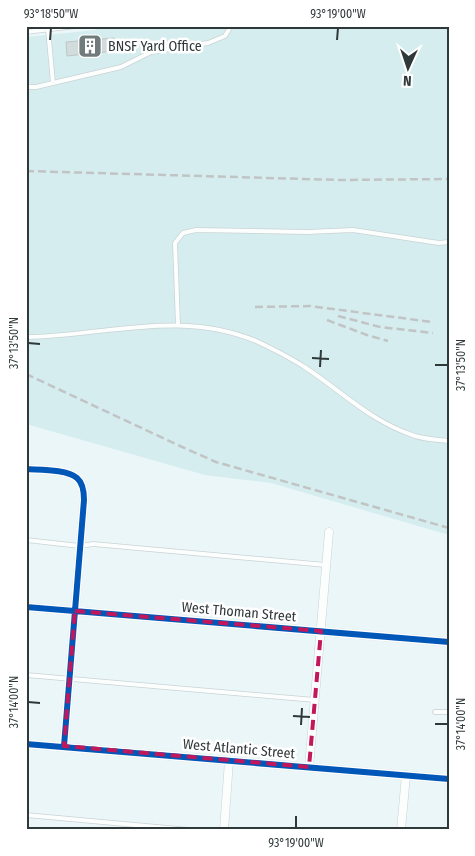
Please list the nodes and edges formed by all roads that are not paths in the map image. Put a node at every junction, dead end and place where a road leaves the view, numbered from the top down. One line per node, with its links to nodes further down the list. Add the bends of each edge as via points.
1 (76, 26): 3 (lane)
2 (231, 26): 5 (lane, via 224,36 208,42 152,52 121,66)
3 (48, 30): 4 (lane); 5 (lane)
4 (26, 32)
5 (53, 83): 6 (lane)
6 (26, 87)
7 (449, 242): 8 (lane, via 439,244 353,230 196,230 183,233 175,243)
8 (178, 324): 9 (lane); 10 (lane, via 205,327 255,341 306,368 371,416 417,437)
9 (26, 337)
10 (449, 441)
11 (26, 469): 14 (street, via 58,471 78,478 84,500)
12 (329, 532): 15 (street)
13 (26, 540): 14 (lane)
14 (80, 546): 15 (lane, via 93,544); 17 (street)
15 (326, 565): 18 (street)
16 (26, 607): 17 (street, West Thoman Street)
17 (75, 611): 18 (street, West Thoman Street); 21 (street)
18 (321, 631): 19 (street, West Thoman Street); 22 (street)
19 (449, 642)
20 (26, 675): 21 (lane)
21 (69, 680): 22 (lane); 26 (street)
22 (315, 700): 28 (street)
23 (436, 712): 24 (lane)
24 (449, 712)
25 (26, 744): 26 (street, West Atlantic Street)
26 (64, 746): 27 (street, West Atlantic Street)
27 (229, 760): 28 (street, West Atlantic Street); 33 (street)
28 (309, 767): 29 (street, West Atlantic Street)
29 (406, 775): 30 (street, West Atlantic Street); 34 (street)
30 (449, 779)
31 (26, 815): 32 (lane)
32 (190, 830)
33 (224, 830)
34 (401, 830)

